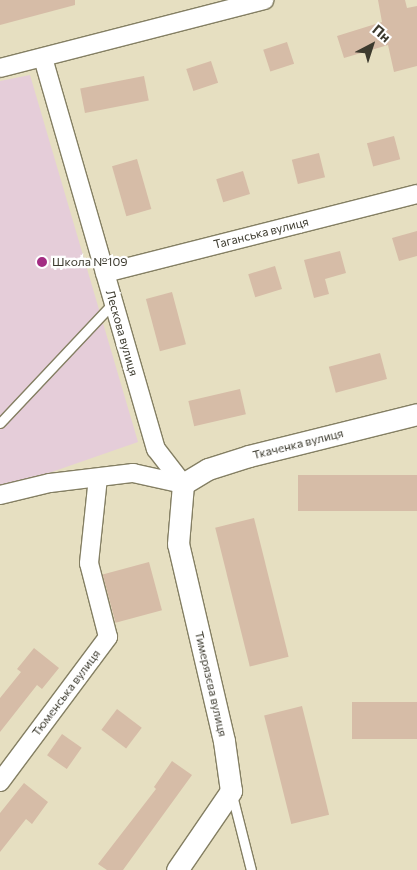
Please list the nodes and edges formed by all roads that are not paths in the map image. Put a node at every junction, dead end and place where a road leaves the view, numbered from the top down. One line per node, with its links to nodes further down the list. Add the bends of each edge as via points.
1 (264, 0): 2 (street)
2 (43, 58): 3 (street); 5 (street, Лескова вулиця)
3 (0, 68)
4 (417, 194): 5 (street, Таганська вулиця)
5 (105, 272): 6 (street, Лескова вулиця)
6 (114, 302): 8 (lane); 10 (street, Лескова вулиця, via 156,449)
7 (417, 414): 10 (street, Ткаченка вулиця, via 249,456 208,469)
8 (0, 423)
9 (98, 478): 10 (street, via 133,473); 11 (street, via 50,483); 12 (street, Тюменська вулиця, via 89,563 108,637)
10 (183, 484): 13 (street, Тимерязєва вулиця, via 178,544 224,741)
11 (0, 495)
12 (0, 782)
13 (231, 791): 14 (street); 15 (lane)
14 (177, 870)
15 (251, 870)

